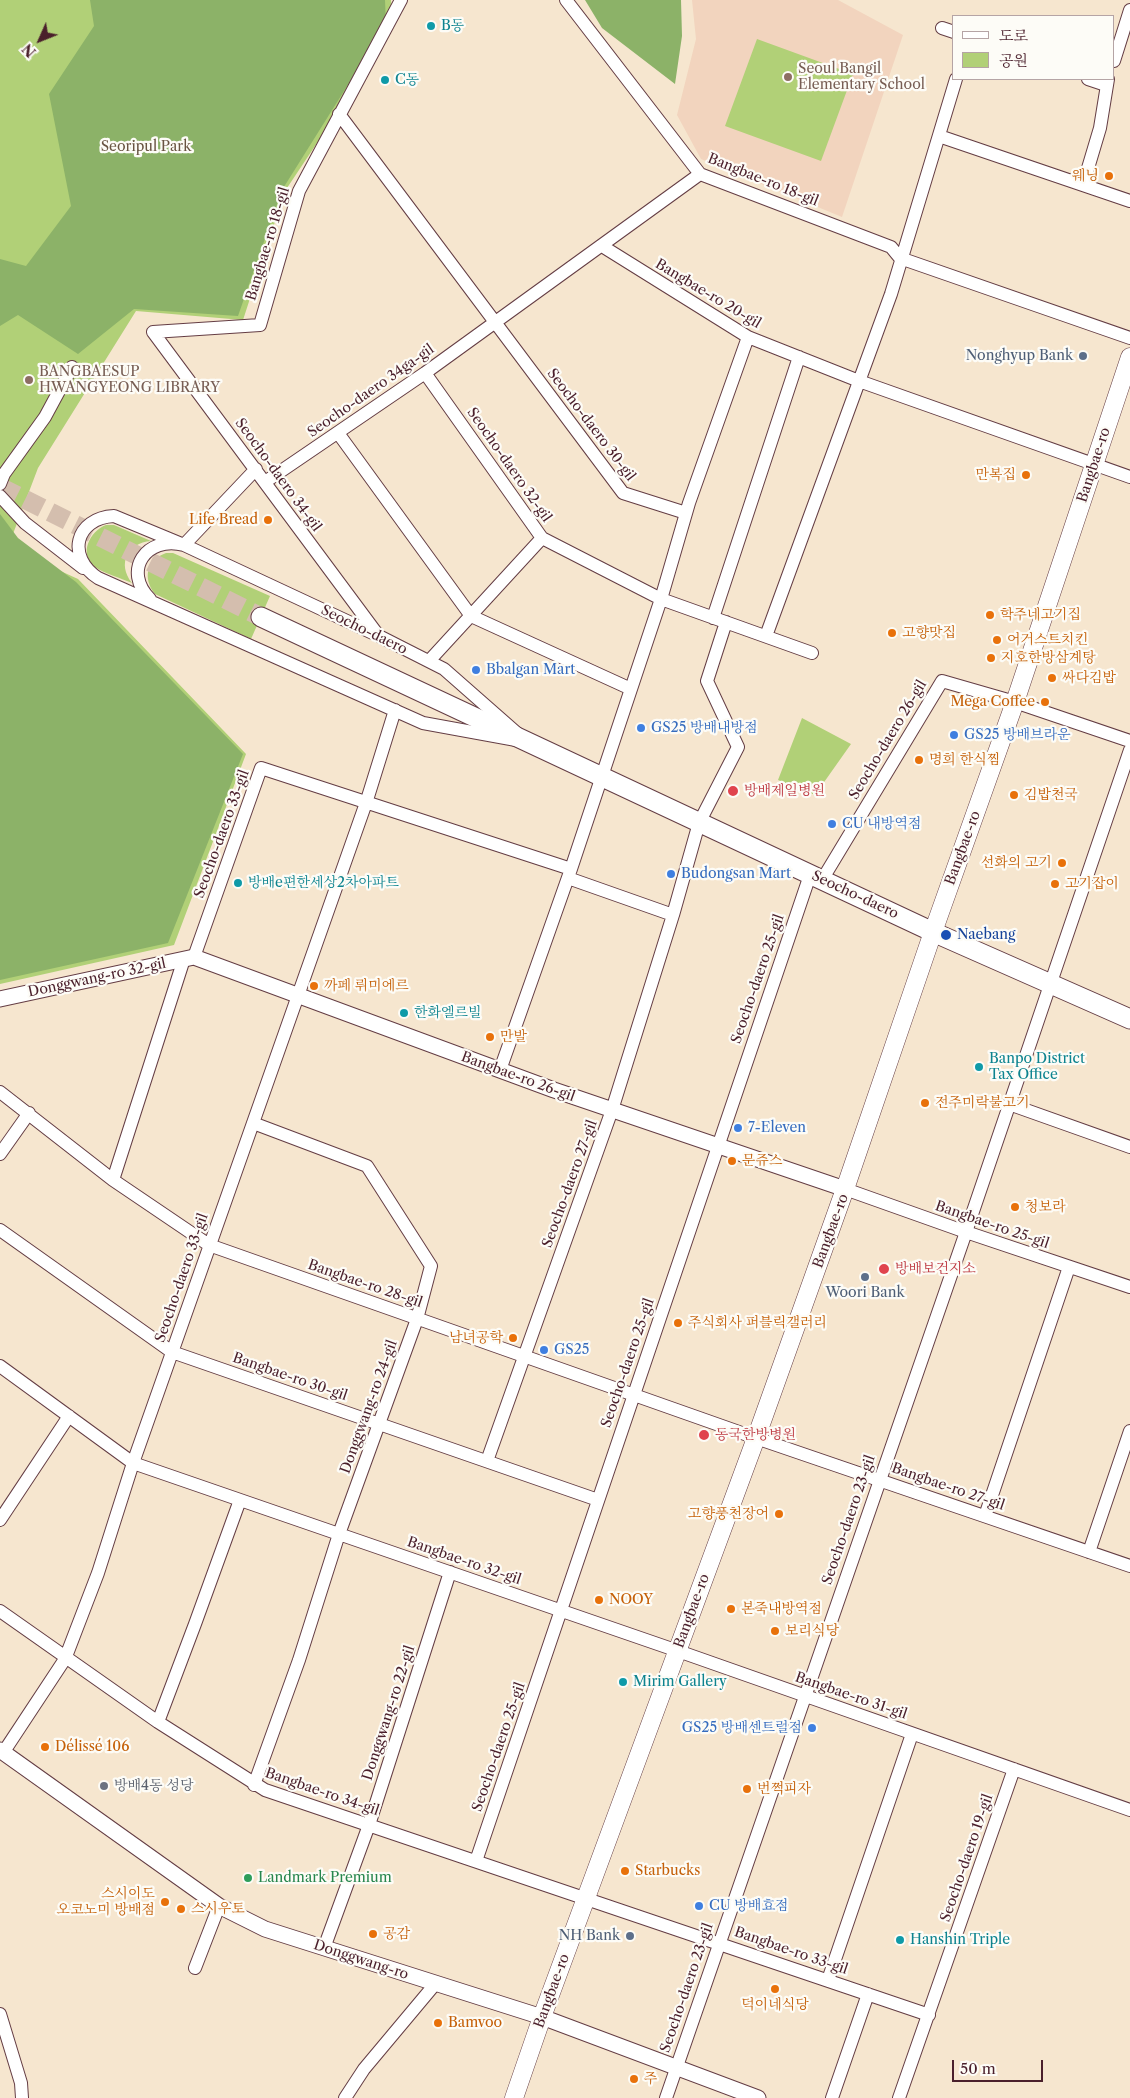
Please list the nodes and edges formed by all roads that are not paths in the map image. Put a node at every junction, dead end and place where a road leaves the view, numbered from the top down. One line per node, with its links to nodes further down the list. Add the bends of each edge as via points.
1 (402, 0): 8 (street, Bangbae-ro 18-gil)
2 (566, 0): 10 (street, Bangbae-ro 18-gil)
3 (1130, 10): 4 (street)
4 (1115, 58)
5 (956, 80): 9 (street)
6 (1094, 80): 7 (street)
7 (1107, 82): 11 (street, via 1105,108)
8 (339, 114): 15 (street); 16 (street, Bangbae-ro 18-gil, via 299,191 260,325)
9 (939, 136): 11 (street); 14 (street)
10 (700, 174): 13 (street, Seocho-daero 34ga-gil); 14 (street, Bangbae-ro 18-gil, via 892,247)
11 (1083, 184): 12 (street)
12 (1130, 201)
13 (602, 246): 15 (street, Seocho-daero 34ga-gil); 17 (street, Bangbae-ro 20-gil)
14 (900, 258): 18 (street, Bangbae-ro 18-gil); 23 (street, via 891,294)
15 (494, 323): 22 (street, Seocho-daero 34ga-gil); 31 (street, Seocho-daero 30-gil, via 623,493)
16 (153, 332): 26 (street, Seocho-daero 34-gil)
17 (748, 337): 19 (street, Bangbae-ro 20-gil); 31 (street)
18 (1130, 338)
19 (798, 357): 23 (street, Bangbae-ro 20-gil); 39 (street)
20 (1130, 357): 25 (main road, Bangbae-ro)
21 (72, 367): 29 (street, via 45,417)
22 (425, 373): 24 (street, Seocho-daero 34ga-gil); 32 (street, Seocho-daero 32-gil)
23 (859, 381): 25 (street, Bangbae-ro 20-gil); 42 (street)
24 (338, 433): 28 (street, Seocho-daero 34ga-gil); 37 (street)
25 (1094, 464): 27 (street, Bangbae-ro 20-gil); 46 (main road, Bangbae-ro)
26 (256, 469): 28 (street, Seocho-daero 34-gil); 33 (street)
27 (1130, 477)
28 (264, 482): 41 (street, Seocho-daero 34-gil)
29 (0, 484)
30 (0, 496): 34 (street, via 25,523)
31 (686, 513): 35 (street)
32 (542, 538): 35 (street); 37 (street, Seocho-daero 32-gil)
33 (184, 545): 34 (street, Seocho-daero, via 124,519 104,517 86,527 79,540 82,565); 36 (street, Seocho-daero, via 174,542 159,544 141,561 138,576 142,591); 41 (street, Seocho-daero)
34 (89, 573): 36 (street, Seocho-daero)
35 (661, 599): 39 (street); 45 (street)
36 (158, 604): 47 (street, Seocho-daero)
37 (471, 616): 44 (street, Seocho-daero 32-gil); 45 (street)
38 (261, 617): 49 (main road, Seocho-daero)
39 (713, 618): 40 (street)
40 (726, 622): 42 (street); 53 (street, Seocho-daero 27-gil, via 707,680 738,747)
41 (379, 636): 44 (street, Seocho-daero)
42 (766, 636): 43 (street)
43 (812, 654)
44 (430, 661): 49 (street, Seocho-daero, via 444,669)
45 (631, 690): 51 (street)
46 (1015, 702): 48 (street); 55 (street, Seocho-daero 26-gil, via 942,681); 57 (main road, Bangbae-ro)
47 (395, 710): 49 (street, Seocho-daero, via 423,723); 52 (street, Seocho-daero 33-gil)
48 (1130, 741)
49 (527, 742): 51 (main road, Seocho-daero)
50 (1130, 750): 59 (street, Seocho-daero 23-gil)
51 (601, 777): 53 (main road, Seocho-daero); 54 (street)
52 (367, 800): 54 (street); 58 (street, Seocho-daero 33-gil, via 262,768); 60 (street, Seocho-daero 33-gil)
53 (699, 823): 55 (main road, Seocho-daero); 56 (street, Seocho-daero 27-gil)
54 (570, 873): 56 (street); 63 (street)
55 (816, 877): 57 (main road, Seocho-daero); 69 (street, Seocho-daero 25-gil)
56 (673, 915): 66 (street, Seocho-daero 27-gil)
57 (933, 932): 59 (main road, Seocho-daero); 73 (main road, Bangbae-ro)
58 (189, 958): 60 (street, Bangbae-ro 26-gil); 61 (street, Donggwang-ro 32-gil); 72 (street)
59 (1050, 984): 62 (main road, Seocho-daero); 65 (street, Seocho-daero 23-gil)
60 (298, 995): 63 (street, Bangbae-ro 26-gil); 68 (street, Seocho-daero 33-gil)
61 (0, 999)
62 (1130, 1019)
63 (500, 1070): 66 (street, Bangbae-ro 26-gil)
64 (0, 1092): 67 (street, Bangbae-ro 28-gil)
65 (1009, 1104): 70 (street); 75 (street, Seocho-daero 23-gil)
66 (612, 1110): 69 (street, Bangbae-ro 26-gil); 81 (street, Seocho-daero 27-gil)
67 (29, 1113): 71 (street); 72 (street, Bangbae-ro 28-gil)
68 (253, 1123): 76 (street, Seocho-daero 33-gil); 79 (street, Donggwang-ro 24-gil, via 367,1166 431,1266)
69 (717, 1146): 73 (street, Bangbae-ro 26-gil); 83 (street, Seocho-daero 25-gil)
70 (1130, 1147)
71 (0, 1154)
72 (113, 1180): 76 (street, Bangbae-ro 28-gil)
73 (846, 1189): 75 (street, Bangbae-ro 25-gil); 87 (main road, Bangbae-ro)
74 (0, 1230): 80 (street, Bangbae-ro 30-gil)
75 (966, 1232): 77 (street, Bangbae-ro 25-gil); 90 (street, Seocho-daero 23-gil)
76 (209, 1245): 79 (street, Bangbae-ro 28-gil); 80 (street, Seocho-daero 33-gil)
77 (1069, 1267): 78 (street, Bangbae-ro 25-gil); 93 (street)
78 (1130, 1287)
79 (417, 1319): 81 (street, Bangbae-ro 28-gil); 85 (street, Donggwang-ro 24-gil)
80 (172, 1352): 85 (street, Bangbae-ro 30-gil); 89 (street, Seocho-daero 33-gil)
81 (524, 1356): 83 (street, Bangbae-ro 28-gil); 88 (street, Seocho-daero 27-gil)
82 (0, 1366): 84 (street, Bangbae-ro 32-gil)
83 (633, 1395): 87 (street, Bangbae-ro 28-gil); 92 (street, Seocho-daero 25-gil)
84 (69, 1416): 89 (street, Bangbae-ro 32-gil); 94 (street)
85 (380, 1424): 88 (street, Bangbae-ro 30-gil); 95 (street, Donggwang-ro 24-gil)
86 (1130, 1431): 96 (street)
87 (756, 1438): 90 (street, Bangbae-ro 27-gil); 101 (main road, Bangbae-ro)
88 (487, 1461): 92 (street, Bangbae-ro 30-gil)
89 (133, 1463): 91 (street, Bangbae-ro 32-gil); 102 (street, Seocho-daero 33-gil)
90 (879, 1479): 93 (street, Bangbae-ro 27-gil); 103 (street, Seocho-daero 23-gil)
91 (240, 1500): 95 (street, Bangbae-ro 32-gil); 104 (street)
92 (598, 1500): 99 (street, Seocho-daero 25-gil)
93 (985, 1516): 96 (street, Bangbae-ro 27-gil)
94 (0, 1520)
95 (339, 1534): 98 (street, Bangbae-ro 32-gil); 108 (street, Donggwang-ro 24-gil, via 299,1660)
96 (1089, 1552): 97 (street, Bangbae-ro 27-gil)
97 (1130, 1566)
98 (450, 1572): 99 (street, Bangbae-ro 32-gil); 110 (street, Donggwang-ro 22-gil)
99 (561, 1610): 101 (street, Bangbae-ro 32-gil); 111 (street, Seocho-daero 25-gil)
100 (0, 1611): 102 (street, Bangbae-ro 34-gil)
101 (678, 1651): 103 (street, Bangbae-ro 31-gil); 112 (main road, Bangbae-ro)
102 (66, 1659): 104 (street, Bangbae-ro 34-gil); 106 (street, Seocho-daero 33-gil)
103 (804, 1696): 105 (street, Bangbae-ro 31-gil); 114 (street, Seocho-daero 23-gil)
104 (158, 1722): 108 (street, Bangbae-ro 34-gil)
105 (912, 1734): 107 (street, Bangbae-ro 31-gil); 117 (street)
106 (2, 1752): 113 (street, Donggwang-ro)
107 (1014, 1769): 109 (street, Bangbae-ro 31-gil); 121 (street, Seocho-daero 19-gil)
108 (254, 1785): 110 (street, Bangbae-ro 34-gil)
109 (1130, 1810)
110 (369, 1825): 111 (street, Bangbae-ro 34-gil); 115 (street, Donggwang-ro 22-gil)
111 (476, 1861): 112 (street, Bangbae-ro 34-gil)
112 (586, 1898): 114 (street, Bangbae-ro 33-gil); 122 (main road, Bangbae-ro)
113 (219, 1906): 115 (street, Donggwang-ro, via 265,1929); 116 (street)
114 (719, 1942): 117 (street, Bangbae-ro 33-gil); 123 (street, Seocho-daero 23-gil)
115 (324, 1948): 118 (street, Donggwang-ro)
116 (195, 1968)
117 (828, 1980): 119 (street, Bangbae-ro 33-gil)
118 (436, 1983): 122 (street, Donggwang-ro); 125 (street, via 364,2068)
119 (868, 1994): 121 (street, Bangbae-ro 33-gil); 129 (street)
120 (0, 2014): 124 (street, via 21,2083)
121 (929, 2014): 130 (street, Seocho-daero 19-gil)
122 (542, 2017): 123 (street, Donggwang-ro); 126 (main road, Bangbae-ro)
123 (676, 2067): 127 (street, Seocho-daero 23-gil); 128 (street, Donggwang-ro)
124 (22, 2098)
125 (345, 2098)
126 (514, 2098)
127 (666, 2098)
128 (758, 2098)
129 (832, 2098)
130 (899, 2098)

